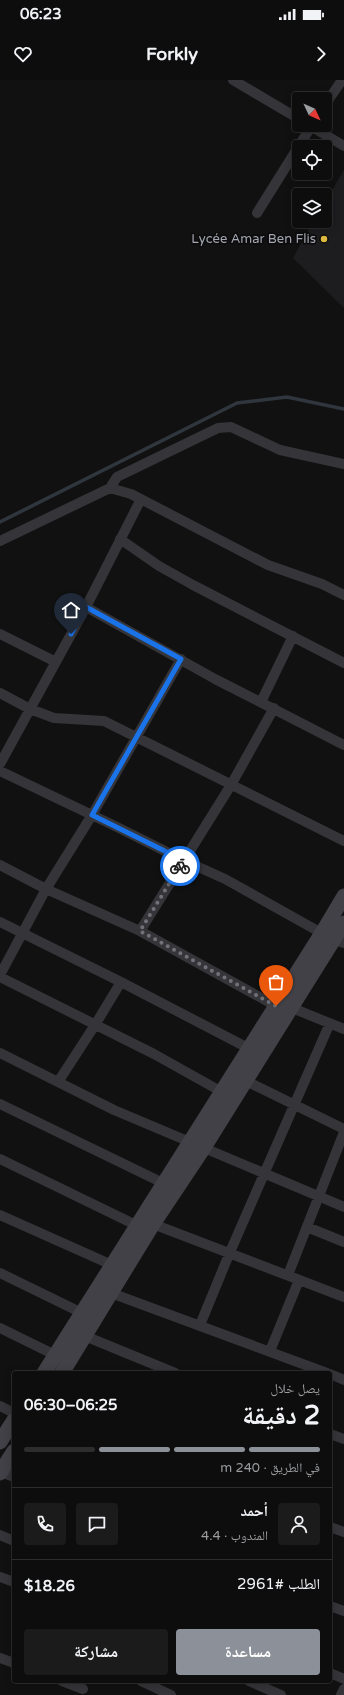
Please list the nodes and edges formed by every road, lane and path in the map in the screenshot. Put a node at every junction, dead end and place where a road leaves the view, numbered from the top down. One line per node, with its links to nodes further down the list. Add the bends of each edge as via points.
1 (233, 80): 4 (street)
2 (342, 80): 3 (street)
3 (332, 95)
4 (292, 115)
5 (306, 132): 8 (street)
6 (321, 132): 7 (street)
7 (344, 146)
8 (257, 213)
9 (344, 464): 10 (street, via 280,450 231,427 218,428 117,477)
10 (110, 488): 11 (street); 13 (street)
11 (141, 499): 12 (street); 14 (street, via 268,565)
12 (120, 539): 15 (street); 17 (street, via 159,566)
13 (0, 540)
14 (344, 594)
15 (86, 607): 18 (street); 19 (street)
16 (0, 634): 19 (street)
17 (293, 636): 20 (street); 22 (street)
18 (181, 659): 22 (street); 25 (street)
19 (56, 662): 24 (street)
20 (344, 663)
21 (0, 693): 24 (street)
22 (261, 702): 23 (street)
23 (274, 708): 26 (street); 29 (street)
24 (30, 709): 25 (street, via 60,719 104,721); 27 (street)
25 (137, 738): 29 (street); 30 (street)
26 (344, 745)
27 (1, 757)
28 (0, 771): 30 (street)
29 (231, 785): 31 (street); 32 (street)
30 (92, 815): 32 (street); 34 (street)
31 (344, 841)
32 (183, 860): 38 (street); 40 (street, via 226,879)
33 (0, 865): 34 (street)
34 (46, 889): 38 (street); 39 (street)
35 (344, 896): 40 (main road)
36 (0, 922): 39 (street)
37 (344, 923): 40 (main road)
38 (140, 931): 43 (street)
39 (23, 933): 41 (street); 42 (street)
40 (333, 939): 43 (main road); 44 (main road)
41 (0, 976): 46 (street)
42 (121, 982): 46 (street); 48 (street)
43 (276, 1006): 48 (main road)
44 (292, 1008): 45 (street); 50 (main road)
45 (330, 1023): 47 (street); 54 (street)
46 (95, 1025): 51 (street); 52 (street)
47 (344, 1028)
48 (250, 1048): 52 (main road)
49 (0, 1053): 51 (street)
50 (246, 1081): 54 (street); 57 (main road)
51 (58, 1082): 56 (street)
52 (222, 1092): 56 (main road)
53 (0, 1104): 60 (street)
54 (295, 1105): 55 (street); 59 (street)
55 (344, 1130): 61 (street)
56 (189, 1143): 57 (street); 60 (main road)
57 (203, 1149): 59 (street); 64 (main road)
58 (0, 1159): 64 (street)
59 (263, 1174): 61 (street); 67 (street)
60 (163, 1183): 64 (main road)
61 (318, 1197): 62 (street); 65 (street)
62 (344, 1207)
63 (0, 1215): 68 (street)
64 (146, 1227): 67 (street); 68 (main road); 72 (main road)
65 (307, 1227): 66 (street); 70 (street)
66 (344, 1242)
67 (230, 1252): 70 (street); 75 (street)
68 (112, 1265): 74 (main road)
69 (0, 1273): 74 (street)
70 (288, 1275): 71 (street)
71 (299, 1280): 73 (street); 78 (street)
72 (111, 1292): 75 (street); 77 (main road)
73 (344, 1297)
74 (82, 1313): 77 (main road)
75 (200, 1325): 78 (street)
76 (0, 1328): 79 (street)
77 (78, 1333): 79 (main road); 81 (main road); 82 (street)
78 (270, 1351): 83 (street)
79 (55, 1355): 80 (main road)
80 (45, 1371)
81 (63, 1371)
82 (170, 1371)
83 (322, 1371)
84 (332, 1375): 85 (street)
85 (344, 1380)
86 (0, 1406): 87 (street)
87 (12, 1412)
88 (12, 1423): 91 (main road)
89 (332, 1435): 90 (street)
90 (344, 1439)
91 (0, 1442)
92 (12, 1456): 93 (main road)
93 (5, 1474)
94 (332, 1528): 95 (street)
95 (344, 1532)
96 (0, 1535): 97 (street)
97 (12, 1540)
98 (0, 1577): 99 (street)
99 (12, 1581)
100 (332, 1607): 101 (street)
101 (344, 1611)
102 (0, 1658): 103 (street)
103 (12, 1662)
104 (332, 1674): 105 (street)
105 (344, 1679)
106 (68, 1683): 109 (street)
107 (145, 1683): 111 (street)
108 (254, 1683): 112 (street)
109 (84, 1688)
110 (344, 1689): 113 (street)
111 (171, 1695)
112 (281, 1695)
113 (341, 1695)

